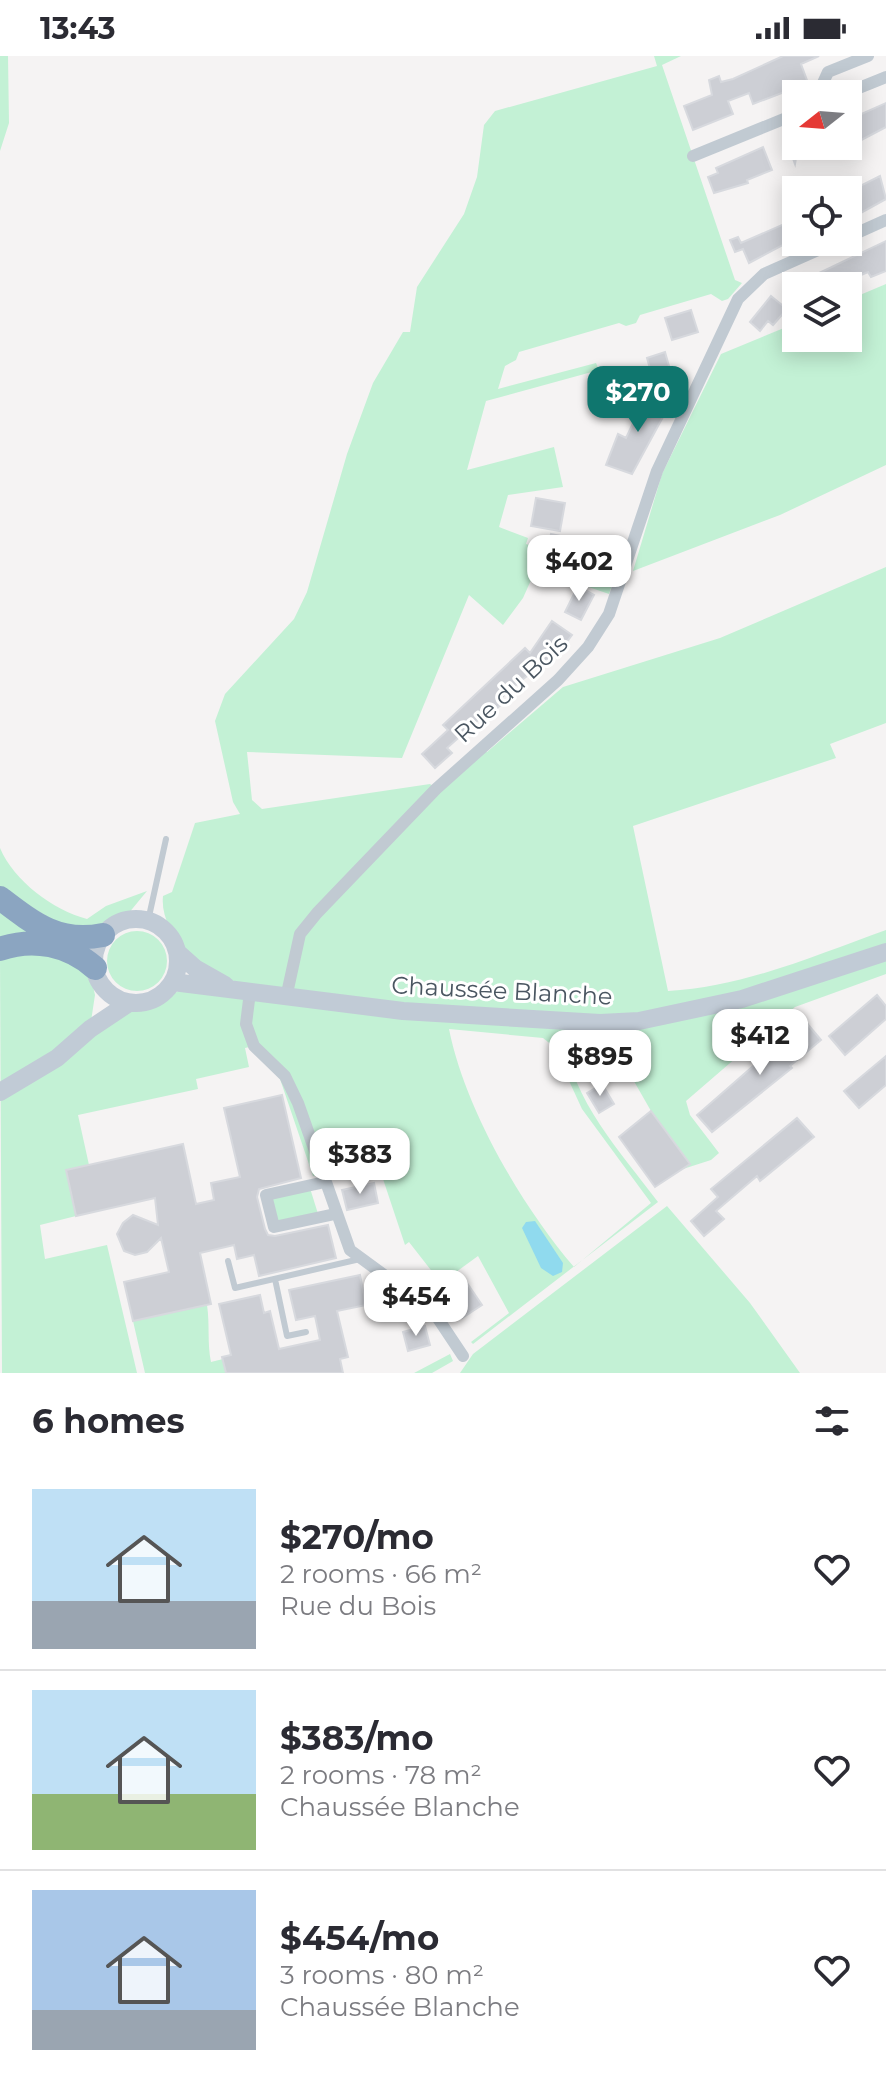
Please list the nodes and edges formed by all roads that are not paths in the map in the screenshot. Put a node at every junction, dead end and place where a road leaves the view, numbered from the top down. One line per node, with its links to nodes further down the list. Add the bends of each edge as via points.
1 (868, 56): 3 (street, via 828,72)
2 (886, 77): 4 (street)
3 (824, 80)
4 (862, 87)
5 (782, 120): 6 (street)
6 (693, 156)
7 (886, 220): 8 (street)
8 (862, 231)
9 (804, 256): 21 (street, Rue du Bois, via 764,274 738,299 657,471 609,614 588,647 436,789 317,913 300,934)
10 (166, 839): 12 (lane)
11 (0, 898): 13 (highway, via 63,937)
12 (148, 921): 13 (main road, via 123,921); 15 (main road, via 167,932)
13 (103, 935): 17 (main road, via 97,945)
14 (0, 949): 17 (highway, via 33,943 78,952)
15 (177, 952): 18 (main road); 19 (main road)
16 (886, 952): 21 (main road, Chaussée Blanche, via 742,999 639,1021 546,1022)
17 (99, 978): 22 (main road); 23 (main road)
18 (173, 982): 19 (main road, Chaussée Blanche); 22 (main road, via 154,1000)
19 (230, 989): 20 (main road, Chaussée Blanche)
20 (250, 992): 21 (main road, Chaussée Blanche); 25 (street, via 246,1024 254,1046 285,1076)
21 (286, 998)
22 (129, 1003): 23 (main road)
23 (90, 1029): 24 (main road, via 57,1058)
24 (0, 1092)
25 (325, 1182): 26 (street); 26 (street, via 266,1195 274,1227)
26 (335, 1214): 27 (street, via 350,1250)
27 (360, 1259): 29 (lane); 31 (street, via 433,1311)
28 (228, 1261): 29 (lane, via 235,1288)
29 (275, 1279): 30 (lane, via 287,1336)
30 (306, 1332)
31 (463, 1356)

